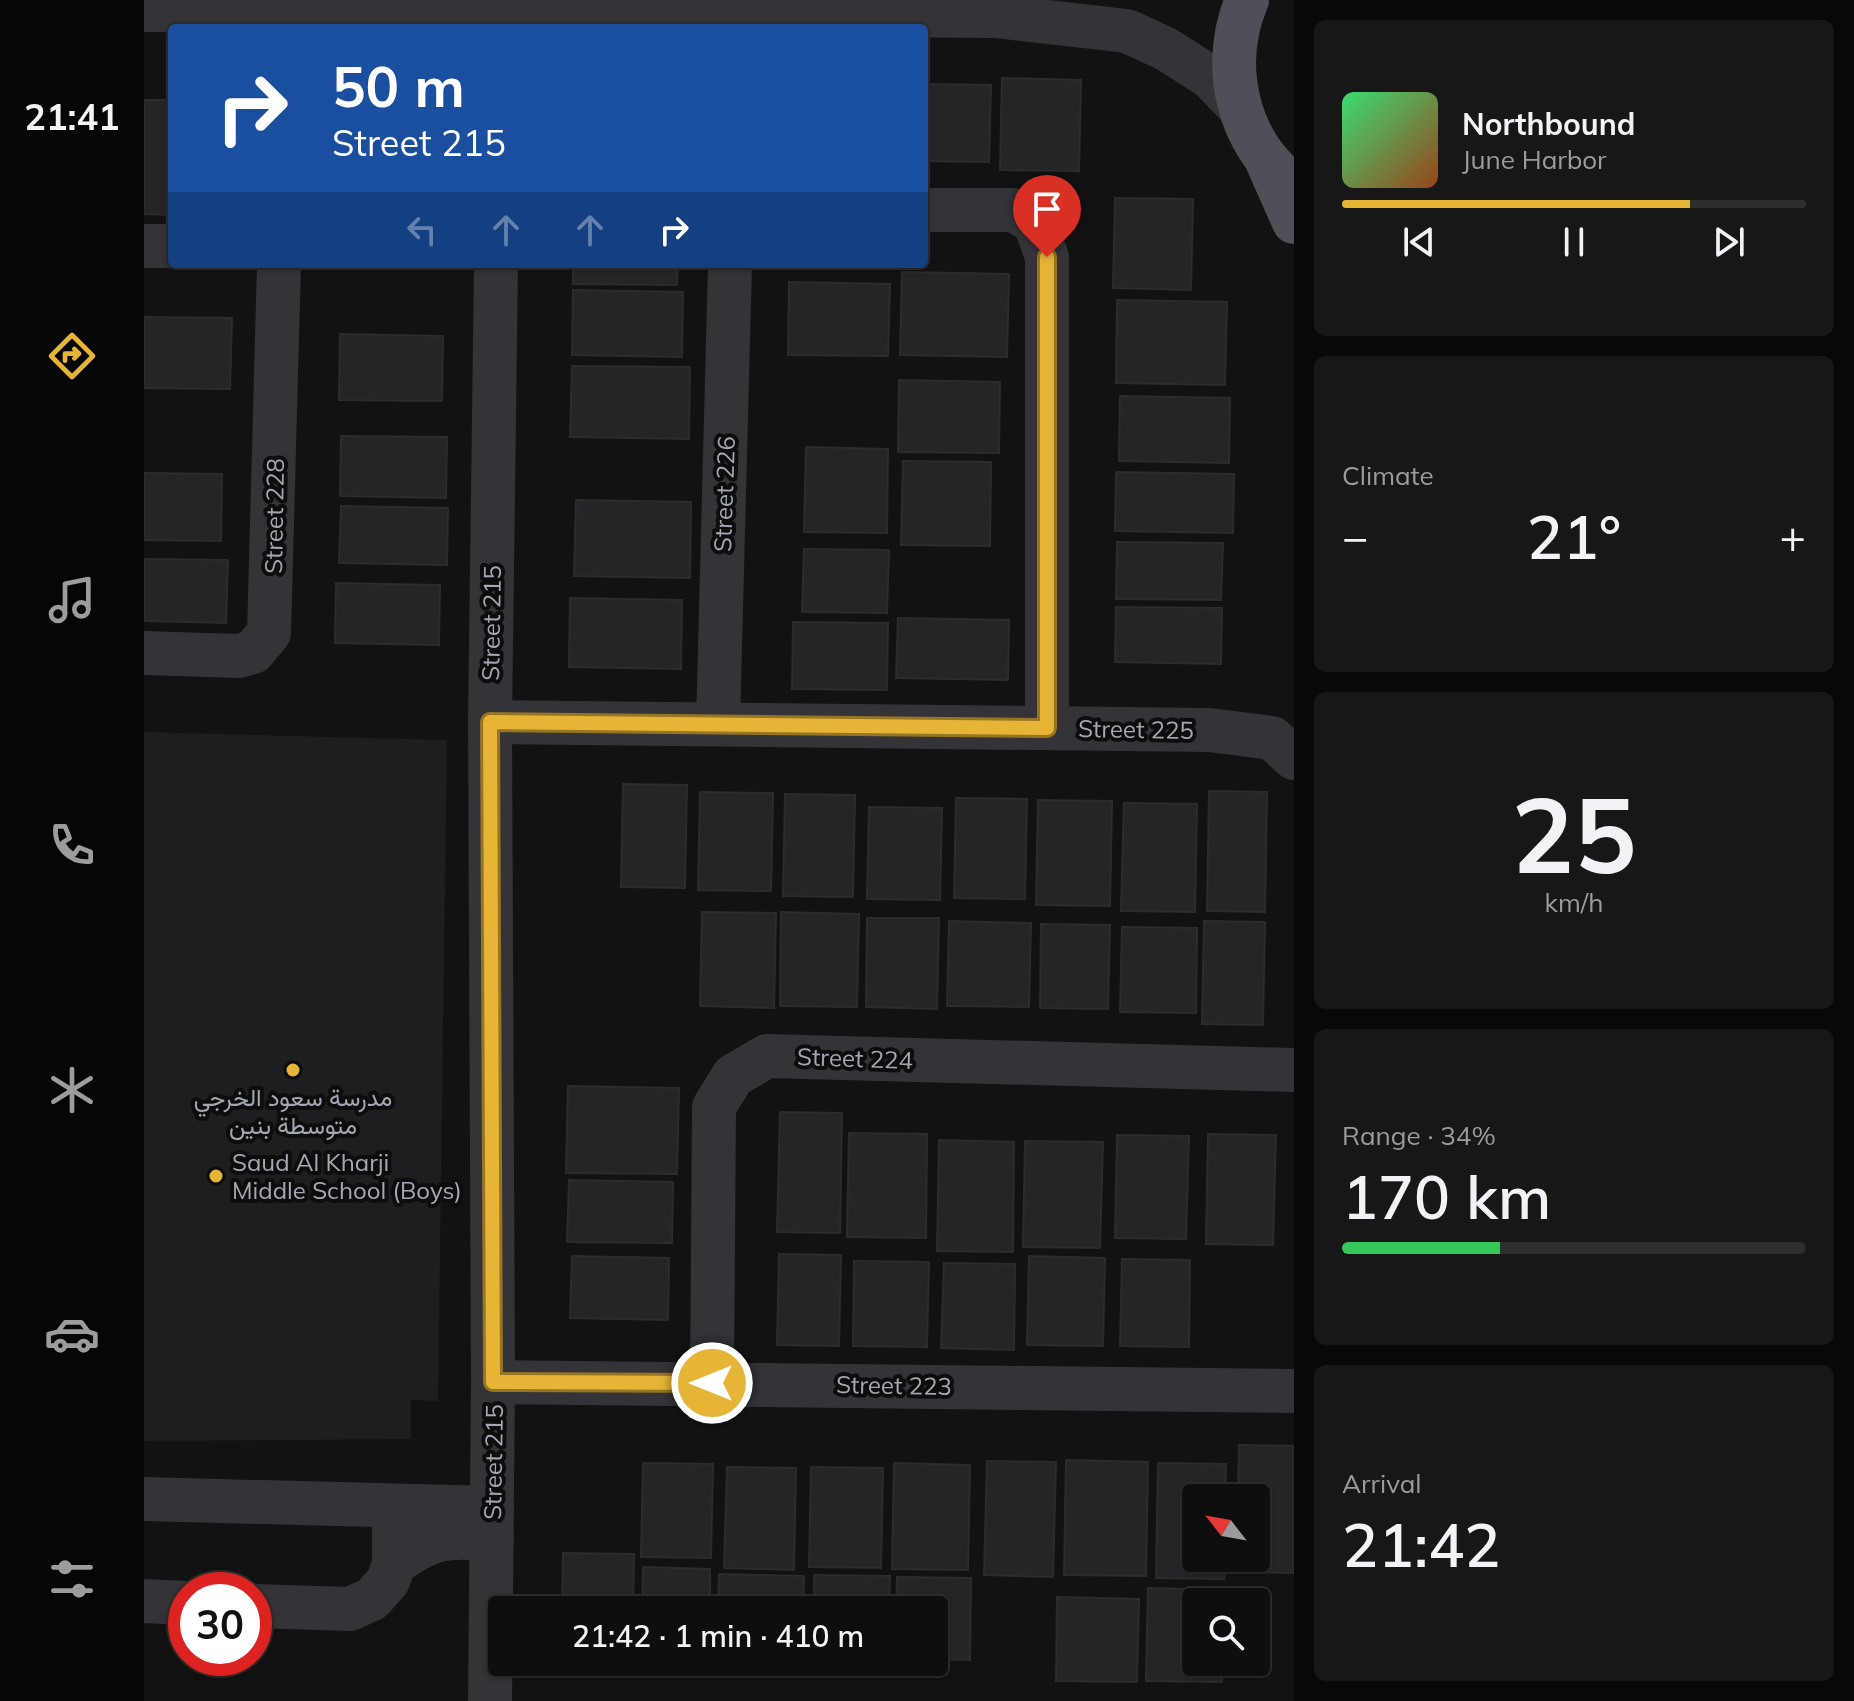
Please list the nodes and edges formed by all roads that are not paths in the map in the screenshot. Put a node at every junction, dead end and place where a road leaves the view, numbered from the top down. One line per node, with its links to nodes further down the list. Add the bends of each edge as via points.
1 (1247, 0): 5 (main road, via 1234,47)
2 (853, 8): 4 (street); 5 (street, via 1127,31 1210,77)
3 (144, 10): 4 (street)
4 (500, 21)
5 (1239, 107): 6 (main road, via 1250,132)
6 (1279, 170): 8 (main road)
7 (928, 210): 17 (street, via 1014,210 1035,223 1047,257)
8 (1294, 222)
9 (144, 246): 10 (street)
10 (168, 246)
11 (279, 268): 14 (street, Street 228, via 269,633 253,652 239,656)
12 (496, 268): 15 (street, Street 215)
13 (730, 268): 16 (street, Street 226)
14 (144, 653)
15 (490, 722): 16 (street, Street 225); 20 (street, Street 215)
16 (718, 724): 17 (street, Street 225)
17 (1047, 728): 18 (street, Street 225, via 1209,730 1272,738)
18 (1294, 758)
19 (1294, 1070): 21 (street, Street 224, via 767,1056 733,1076 714,1107)
20 (493, 1382): 21 (street, Street 223); 25 (street, Street 215)
21 (712, 1383): 22 (street, Street 223)
22 (1294, 1391)
23 (144, 1499): 24 (street)
24 (394, 1506): 25 (street); 26 (street)
25 (492, 1523): 26 (street, via 435,1538); 30 (street, Street 215)
26 (394, 1564): 29 (street, via 372,1599 350,1609)
27 (144, 1601): 28 (street)
28 (168, 1602)
29 (272, 1607)
30 (490, 1701)

